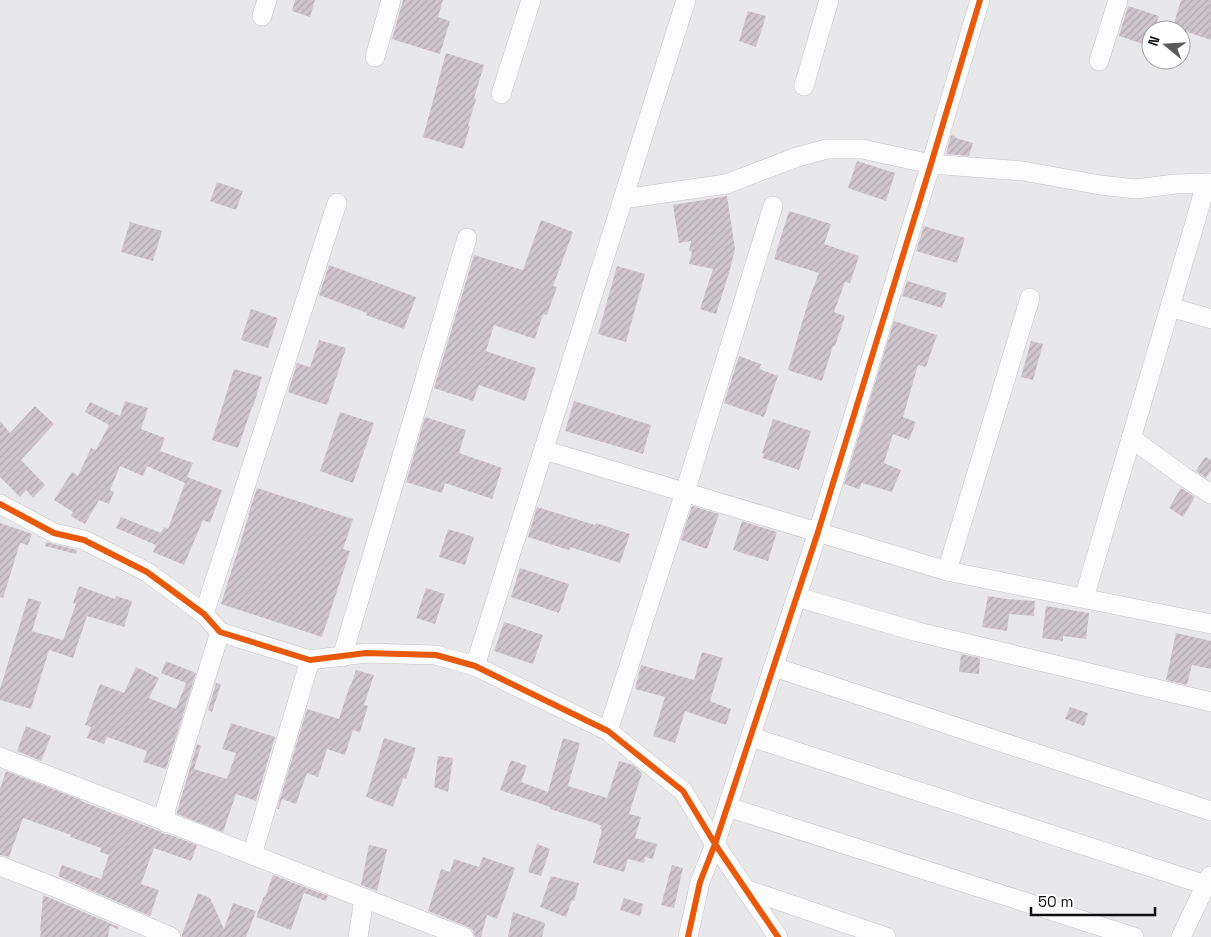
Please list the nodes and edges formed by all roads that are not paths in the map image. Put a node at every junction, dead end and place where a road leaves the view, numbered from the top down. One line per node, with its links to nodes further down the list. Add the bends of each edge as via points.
1 (391, 0): 7 (street)
2 (531, 0): 10 (street)
3 (686, 0): 13 (street)
4 (829, 0): 9 (street)
5 (980, 0): 11 (street)
6 (1118, 0): 8 (street)
7 (375, 57)
8 (1100, 61)
9 (804, 86)
10 (501, 94)
11 (931, 164): 12 (street, via 1023,171 1136,189); 13 (street, via 862,149 827,149 726,184); 25 (street)
12 (1209, 183): 18 (street)
13 (623, 198): 21 (street)
14 (337, 203): 29 (street)
15 (773, 206): 22 (street)
16 (467, 238): 32 (street)
17 (1030, 298): 26 (street)
18 (1170, 307): 19 (street); 20 (street)
19 (1211, 319)
20 (1131, 438): 23 (street); 28 (street)
21 (544, 450): 22 (street); 34 (street)
22 (684, 492): 25 (street); 37 (street)
23 (1211, 494)
24 (0, 504): 29 (street, via 54,533 84,540 147,572)
25 (818, 532): 26 (street); 27 (street)
26 (947, 571): 28 (street)
27 (797, 596): 35 (street); 36 (street, via 918,632)
28 (1084, 598): 30 (street)
29 (204, 614): 31 (street)
30 (1211, 624)
31 (220, 632): 33 (street); 42 (street, via 166,811)
32 (342, 657): 33 (street); 34 (street, via 436,654)
33 (310, 660): 44 (street)
34 (475, 666): 37 (street)
35 (774, 667): 38 (street); 41 (street)
36 (1211, 702)
37 (608, 731): 43 (street, via 683,791)
38 (751, 737): 40 (street); 46 (street)
39 (0, 757): 42 (street)
40 (728, 807): 43 (street); 55 (street)
41 (1211, 811)
42 (167, 823): 44 (street)
43 (715, 844): 47 (street); 52 (street, via 700,882)
44 (252, 855): 48 (street)
45 (0, 866): 49 (street)
46 (1208, 880): 56 (street)
47 (745, 889): 53 (street); 54 (street)
48 (364, 898): 50 (street); 51 (street)
49 (171, 937)
50 (358, 937)
51 (464, 937)
52 (688, 937)
53 (778, 937)
54 (886, 937)
55 (1134, 937)
56 (1181, 937)

